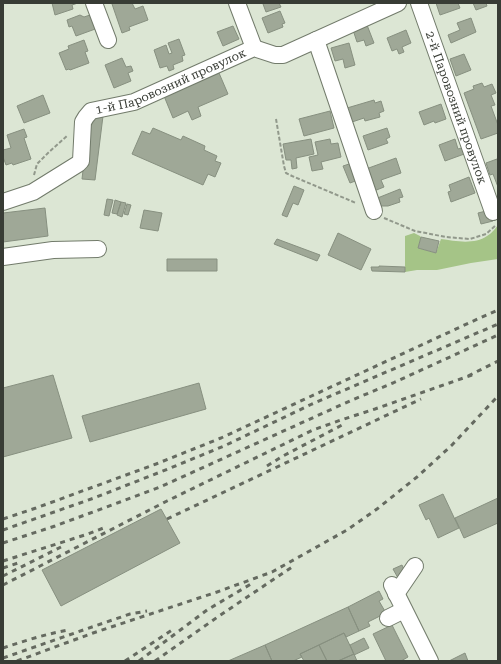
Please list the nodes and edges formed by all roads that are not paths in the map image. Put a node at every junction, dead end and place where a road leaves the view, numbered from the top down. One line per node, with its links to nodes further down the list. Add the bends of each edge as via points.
1 (94, 3): 5 (street)
2 (237, 3): 7 (street)
3 (398, 3): 6 (street, 1-й Паровозний провулок)
4 (419, 3): 10 (street, 2-й Паровозний провулок)
5 (108, 40)
6 (316, 40): 7 (street, 1-й Паровозний провулок, via 283,55); 9 (street)
7 (254, 48): 8 (street, 1-й Паровозний провулок, via 134,102 91,111 83,122 81,161 33,192)
8 (3, 202)
9 (374, 211)
10 (493, 212)
11 (98, 249): 12 (street, via 53,250)
12 (3, 257)
13 (415, 566): 14 (street, via 394,590)
14 (404, 610): 15 (street); 16 (street)
15 (388, 618)
16 (423, 659)

